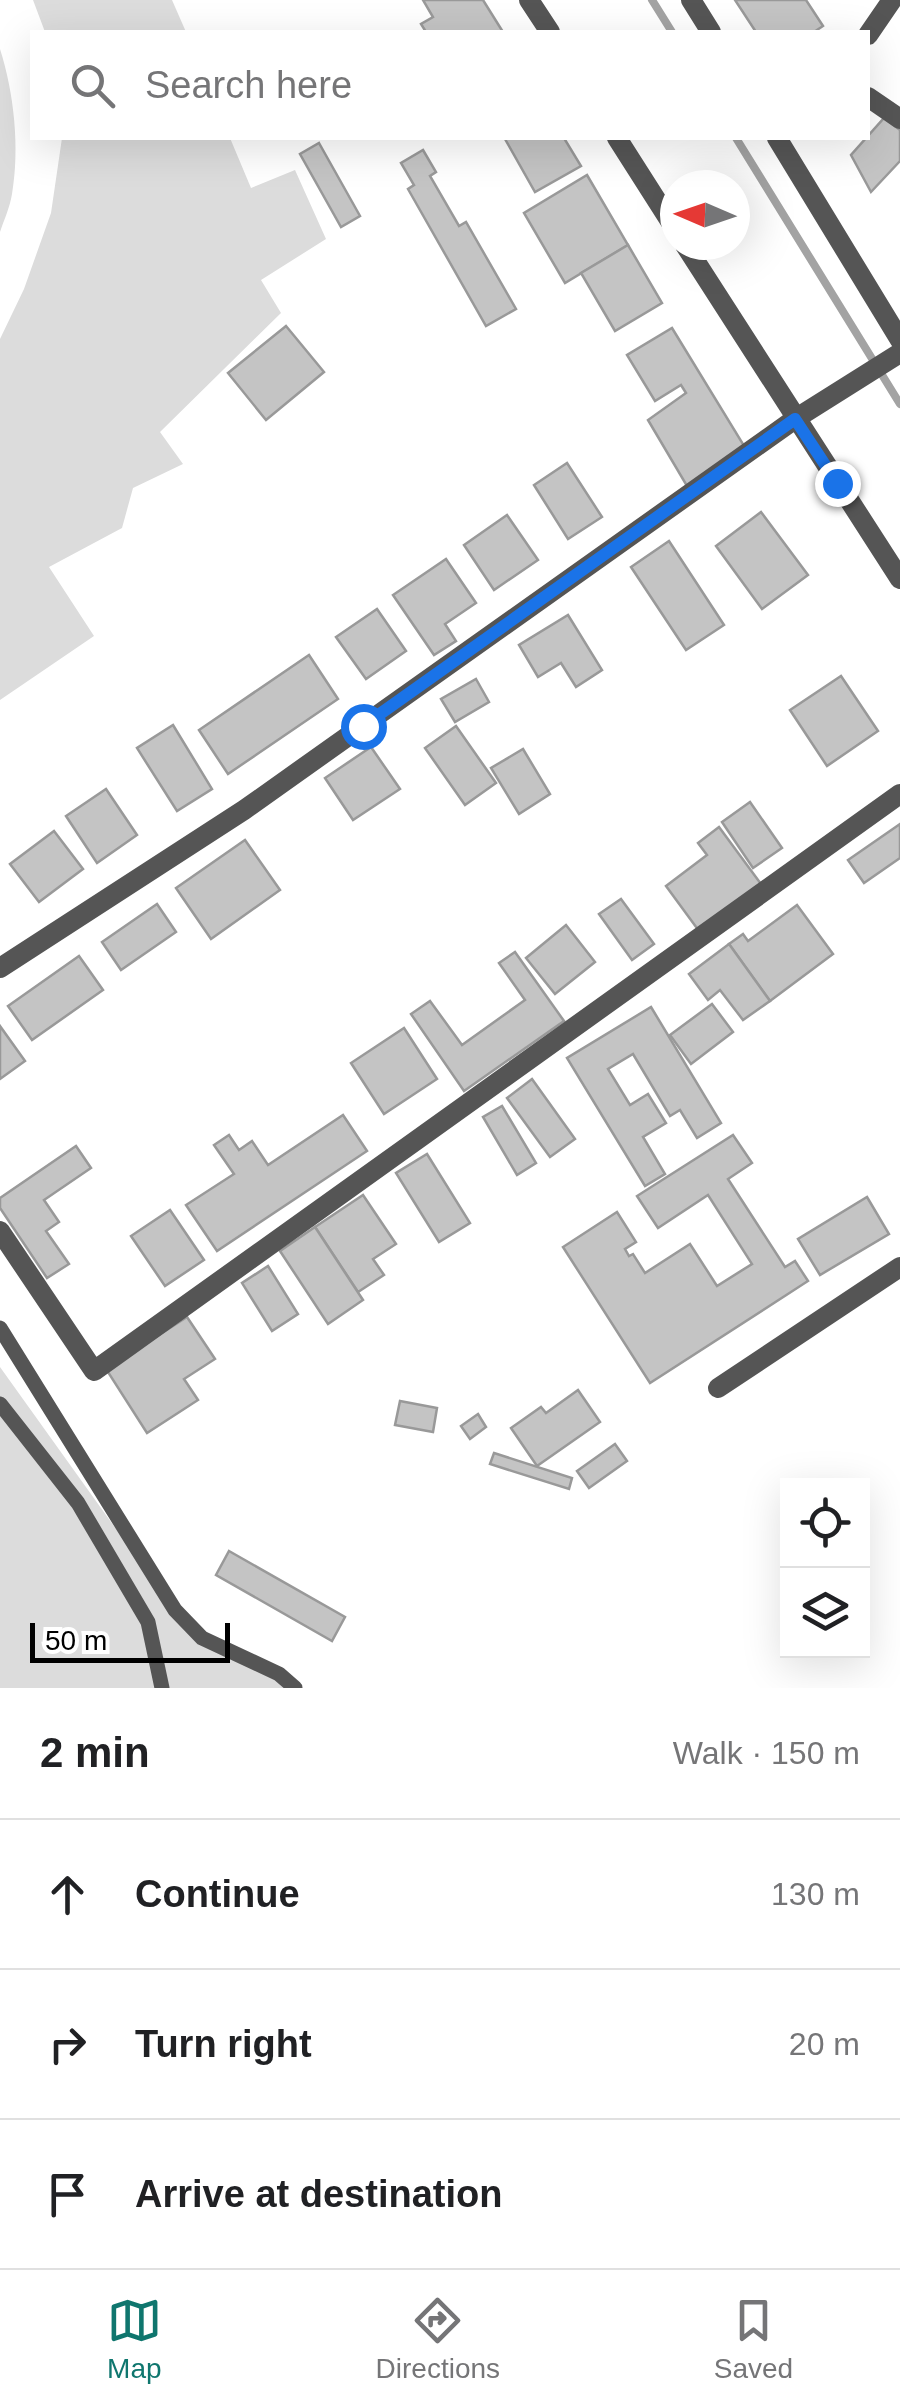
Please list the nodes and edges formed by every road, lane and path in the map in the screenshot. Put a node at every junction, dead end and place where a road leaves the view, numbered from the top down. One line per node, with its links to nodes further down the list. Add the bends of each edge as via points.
1 (530, 0): 4 (street)
2 (691, 0): 5 (street)
3 (892, 0): 6 (street)
4 (549, 30)
5 (711, 30)
6 (870, 32)
7 (870, 98): 8 (street)
8 (900, 120)
9 (618, 140): 11 (street)
10 (778, 140): 13 (street)
11 (660, 206)
12 (694, 260): 15 (street)
13 (900, 340)
14 (893, 357): 15 (street)
15 (795, 419): 16 (street); 18 (street, via 260,799)
16 (900, 579)
17 (900, 794): 19 (street, via 94,1371)
18 (0, 968)
19 (0, 1231)
20 (900, 1267): 22 (street)
21 (0, 1328): 25 (lane, via 175,1610 202,1638)
22 (718, 1388)
23 (0, 1404): 24 (lane, via 78,1503 148,1622)
24 (162, 1688)
25 (295, 1688)

